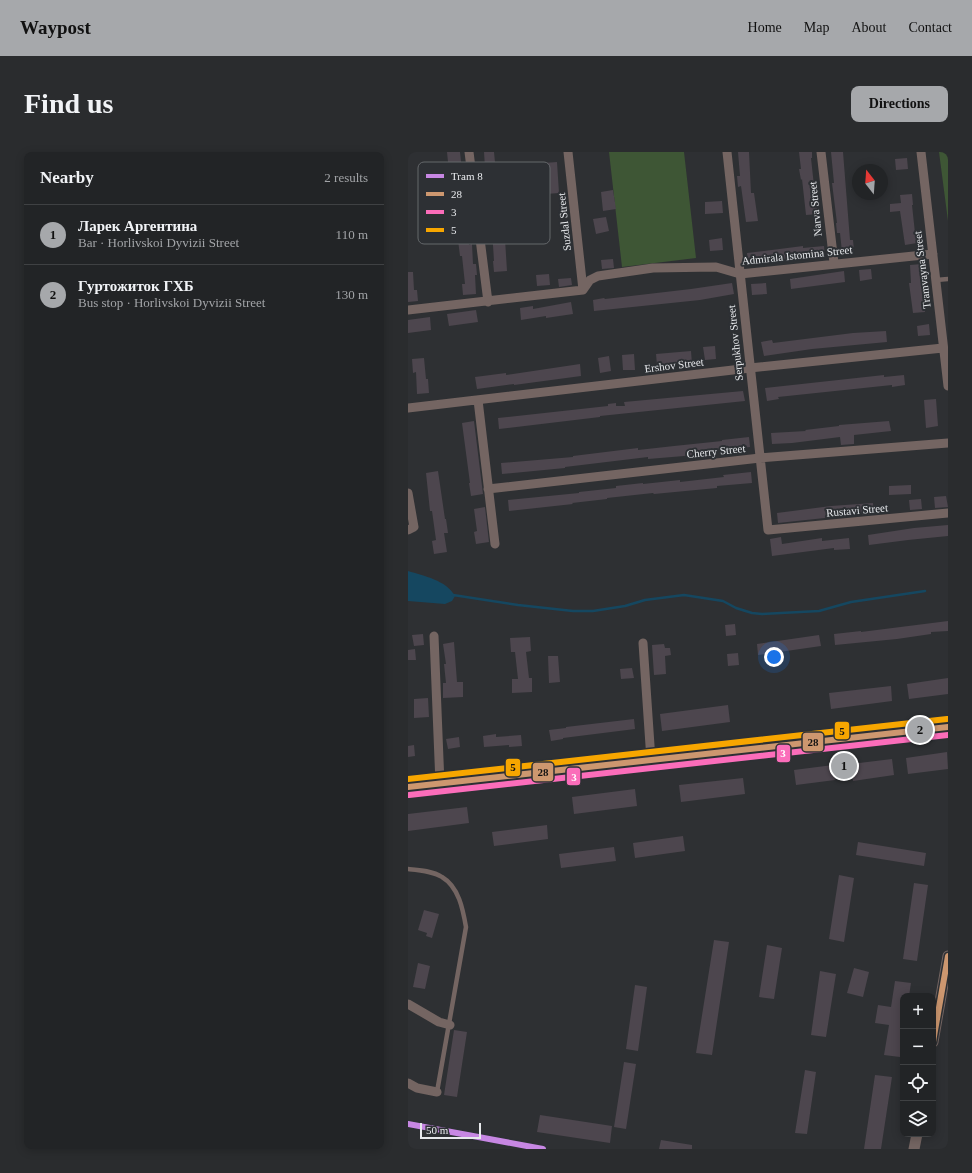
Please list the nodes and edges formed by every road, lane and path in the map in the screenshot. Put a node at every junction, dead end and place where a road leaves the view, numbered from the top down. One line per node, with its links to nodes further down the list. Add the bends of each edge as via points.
1 (469, 152): 6 (street)
2 (568, 152): 13 (street, Suzdal Street)
3 (726, 152): 10 (street, Serpukhov Street)
4 (821, 152): 9 (street, Narva Street)
5 (921, 152): 8 (street, Tramvayna Street)
6 (470, 162)
7 (481, 244): 14 (street)
8 (933, 254): 9 (street, Admirala Istomina Street); 12 (street, Tramvayna Street)
9 (834, 263): 10 (street, Admirala Istomina Street)
10 (740, 274): 13 (street, Admirala Istomina Street, via 716,267 653,268 598,276 590,280); 17 (street, Serpukhov Street)
11 (948, 279): 12 (lane)
12 (936, 280): 16 (street, Tramvayna Street)
13 (583, 290): 14 (street)
14 (488, 302): 15 (street)
15 (408, 310)
16 (943, 348): 17 (street, Ershov Street); 18 (street, Tramvayna Street)
17 (750, 368): 19 (street, Ershov Street); 22 (street, Serpukhov Street)
18 (948, 386)
19 (478, 400): 20 (street, Ershov Street); 23 (street)
20 (408, 408)
21 (948, 443): 22 (street, Cherry Street)
22 (760, 458): 23 (street, Cherry Street); 27 (street, Serpukhov Street)
23 (488, 489): 28 (street)
24 (408, 493): 26 (street)
25 (948, 513): 27 (street, Rustavi Street)
26 (411, 528)
27 (768, 530)
28 (495, 544)
29 (434, 636): 33 (street)
30 (643, 643): 32 (street)
31 (948, 727): 32 (main road)
32 (651, 760): 33 (main road)
33 (440, 784): 34 (main road)
34 (408, 787)
35 (408, 869): 38 (lane, via 421,870 442,877 451,885 462,906 466,927)
36 (948, 956): 39 (street)
37 (408, 1004): 38 (street, via 439,1022)
38 (450, 1024): 41 (lane)
39 (935, 1029)
40 (408, 1084): 41 (street)
41 (437, 1092)
42 (916, 1137): 43 (street)
43 (914, 1149)

